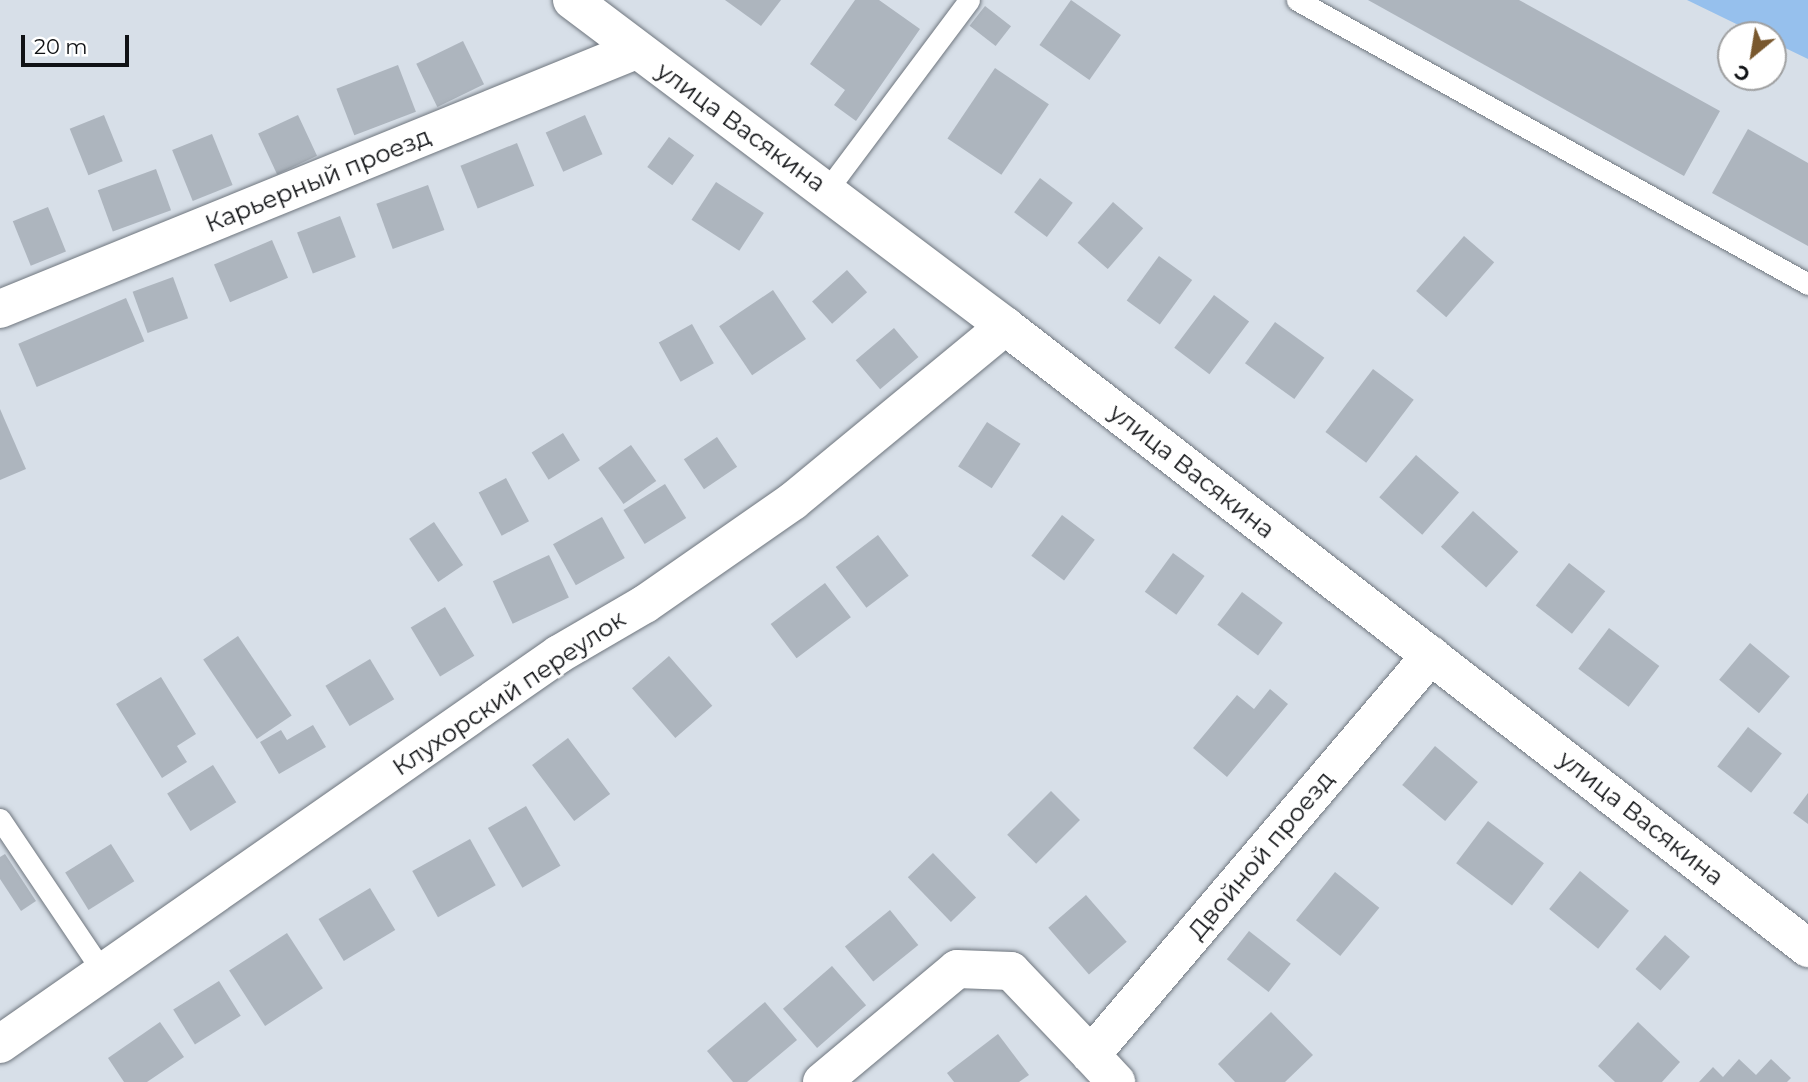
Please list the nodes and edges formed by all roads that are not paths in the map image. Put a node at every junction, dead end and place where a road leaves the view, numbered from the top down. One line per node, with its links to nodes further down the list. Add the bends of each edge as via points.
1 (572, 0): 4 (street, улица Васякина)
2 (969, 0): 5 (lane)
3 (1297, 0): 6 (lane)
4 (636, 50): 5 (street, улица Васякина); 7 (street, Карьерный проезд)
5 (827, 190): 8 (street, улица Васякина)
6 (1808, 284)
7 (0, 309)
8 (1005, 326): 9 (street, улица Васякина); 12 (street, Клухорский переулок, via 793,501 645,604 559,654)
9 (1431, 655): 11 (street, улица Васякина); 14 (street, Двойной проезд)
10 (0, 819): 12 (lane)
11 (1808, 948)
12 (103, 972): 13 (street, Клухорский переулок)
13 (0, 1044)
14 (1104, 1069): 15 (street, Двойной проезд, via 1011,971 957,969)
15 (822, 1082)

